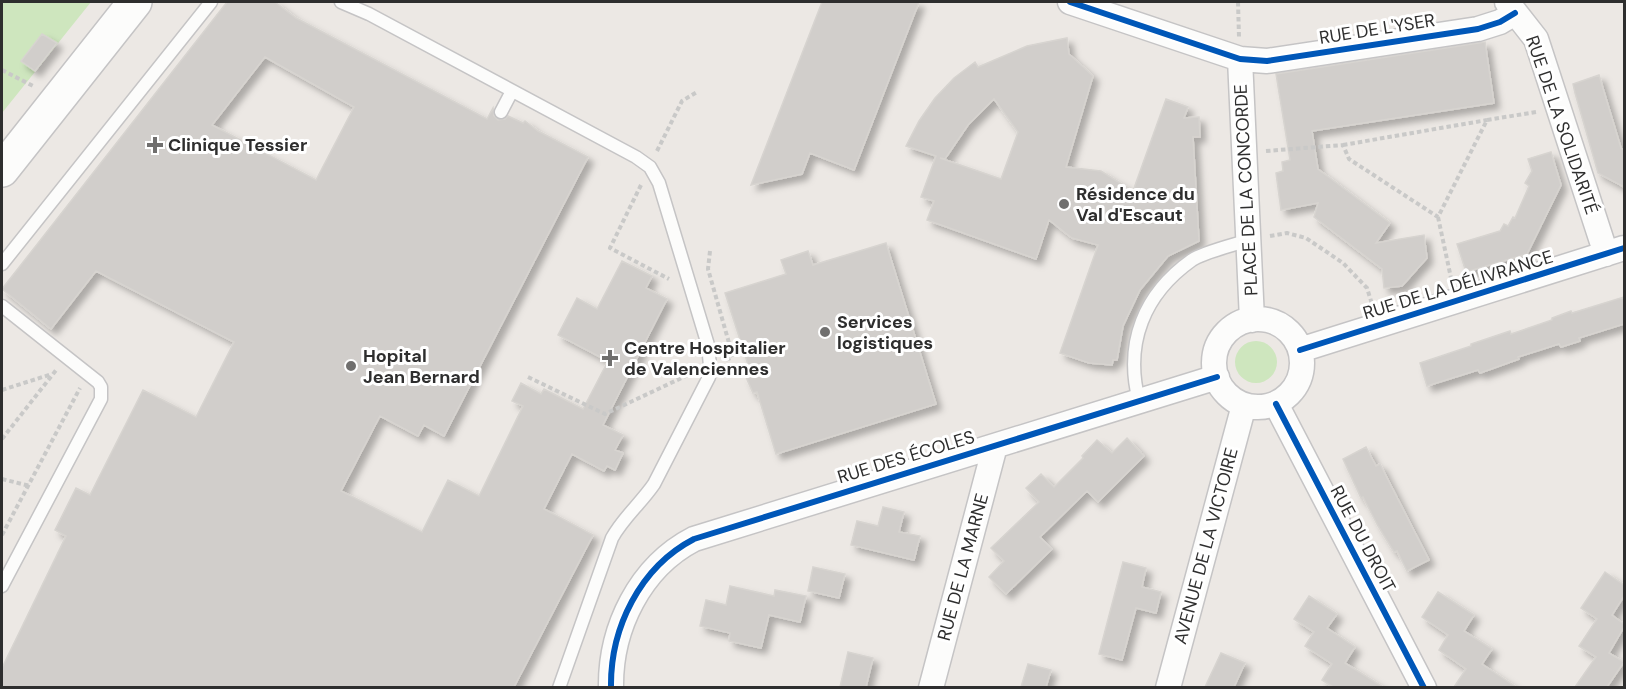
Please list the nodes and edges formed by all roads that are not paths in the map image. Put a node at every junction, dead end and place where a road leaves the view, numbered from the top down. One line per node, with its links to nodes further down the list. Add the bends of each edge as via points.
1 (135, 2): 9 (main road)
2 (211, 2): 12 (lane)
3 (341, 2): 7 (lane)
4 (1070, 2): 6 (street, RUE DE L'YSER)
5 (1511, 7): 6 (street, RUE DE L'YSER, via 1500,22 1478,29 1267,61); 11 (street, RUE DE LA SOLIDARITÉ, via 1536,39 1558,108)
6 (1240, 59): 10 (street, PLACE DE LA CONCORDE)
7 (512, 91): 8 (lane); 22 (lane, via 650,167 659,183 708,345 710,366 705,387 654,484 612,538)
8 (501, 112)
9 (2, 170)
10 (1249, 240): 14 (street, PLACE DE LA CONCORDE); 17 (lane, via 1194,259 1160,288 1140,323 1133,367)
11 (1615, 251): 15 (street, RUE DE LA DÉLIVRANCE)
12 (2, 264)
13 (2, 306): 21 (lane, via 101,387 101,399)
14 (1252, 320): 15 (street, PLACE DE LA CONCORDE, via 1282,326); 16 (street, PLACE DE LA CONCORDE, via 1234,327 1221,340 1215,358)
15 (1300, 350): 18 (street, via 1299,379 1290,394)
16 (1217, 377): 17 (street, RUE DES ÉCOLES); 19 (street, via 1227,394)
17 (1139, 401): 20 (street, RUE DES ÉCOLES)
18 (1276, 404): 19 (street); 26 (street, RUE DU DROIT)
19 (1244, 405): 25 (street, AVENUE DE LA VICTOIRE)
20 (995, 446): 23 (street, RUE DES ÉCOLES, via 694,539 669,554 630,606 617,637); 24 (street, RUE DE LA MARNE)
21 (2, 586)
22 (559, 687)
23 (611, 687)
24 (931, 687)
25 (1168, 687)
26 (1424, 687)

